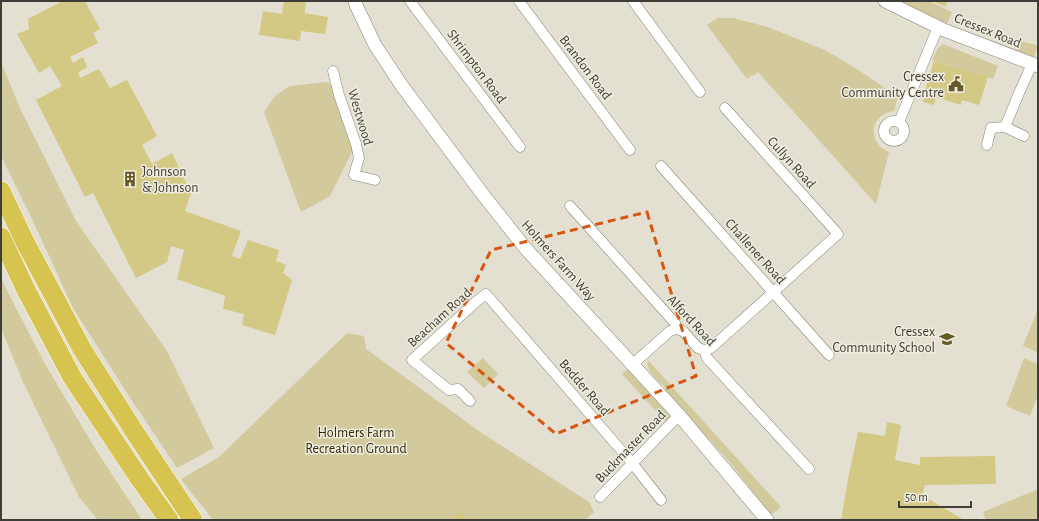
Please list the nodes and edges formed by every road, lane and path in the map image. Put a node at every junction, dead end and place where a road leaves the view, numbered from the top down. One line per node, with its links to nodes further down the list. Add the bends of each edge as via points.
1 (355, 1): 27 (street, Holmers Farm Way, via 375,45 402,86 484,196 526,249)
2 (410, 1): 15 (street, Shrimpton Road)
3 (519, 1): 16 (street, Brandon Road)
4 (633, 1): 9 (street)
5 (884, 1): 6 (street, Cressex Road)
6 (938, 27): 7 (street, Cressex Road); 11 (street)
7 (1035, 65): 12 (street, via 1019,93)
8 (333, 71): 18 (street, Westwood, via 359,158 354,175)
9 (700, 92)
10 (725, 108): 22 (street, Cullyn Road, via 838,234)
11 (899, 122)
12 (1005, 127): 13 (street); 14 (street, via 991,128)
13 (1024, 136)
14 (988, 145)
15 (520, 147)
16 (630, 150)
17 (661, 166): 22 (street, Challener Road)
18 (374, 180)
19 (1, 191): 35 (highway, via 82,349)
20 (570, 206): 24 (street, Alford Road, via 675,323)
21 (1, 237): 34 (highway, via 72,377)
22 (774, 292): 25 (street, via 711,348); 26 (street, Challener Road)
23 (486, 294): 28 (street, Beacham Road, via 408,363 449,390 458,389); 30 (street, Bedder Road)
24 (677, 329): 25 (street, Alford Road, via 683,331 698,348); 27 (street, via 670,331)
25 (704, 350): 31 (street, Alford Road, via 707,358)
26 (829, 355)
27 (633, 364): 29 (street, Holmers Farm Way)
28 (470, 401)
29 (679, 415): 30 (street, Buckmaster Road); 36 (street, Holmers Farm Way)
30 (632, 464): 32 (street, Buckmaster Road); 33 (street, Bedder Road)
31 (809, 469)
32 (600, 497)
33 (662, 500)
34 (169, 520)
35 (193, 520)
36 (767, 520)

